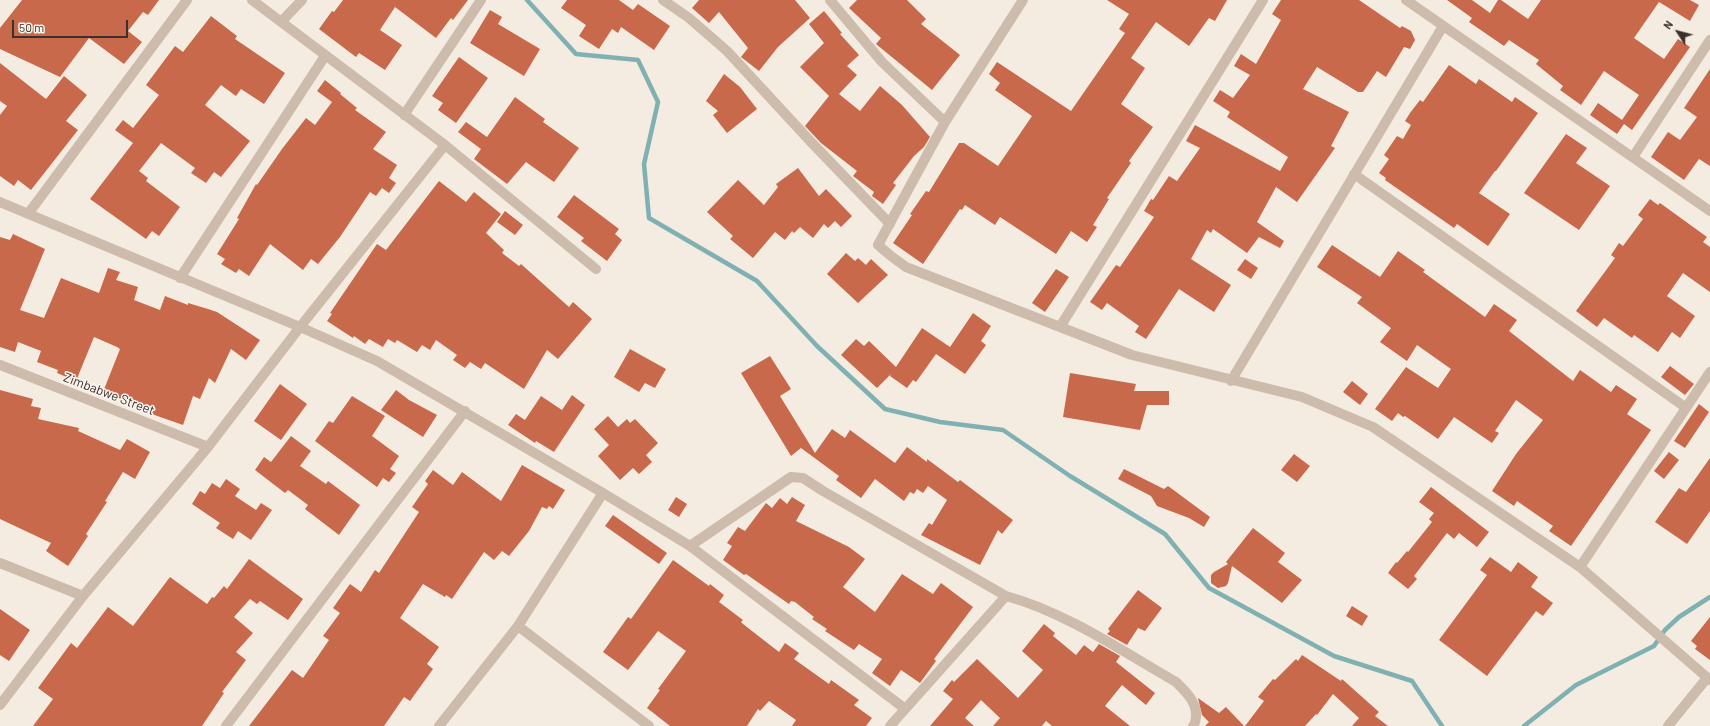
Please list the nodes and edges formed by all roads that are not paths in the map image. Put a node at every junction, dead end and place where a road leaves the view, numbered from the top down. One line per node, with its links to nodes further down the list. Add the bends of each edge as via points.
1 (187, 0): 21 (street)
2 (252, 0): 10 (street)
3 (302, 0): 10 (street)
4 (481, 0): 14 (street)
5 (663, 0): 22 (street, via 689,18 727,51)
6 (830, 0): 15 (street, via 882,62)
7 (1263, 0): 26 (street)
8 (1406, 0): 11 (street)
9 (1021, 1): 15 (street)
10 (281, 22): 13 (street)
11 (1443, 26): 17 (street); 18 (street)
12 (1710, 40): 17 (street)
13 (325, 56): 14 (street); 24 (street)
14 (404, 114): 16 (street)
15 (945, 122): 22 (street)
16 (444, 145): 23 (street); 25 (street)
17 (1633, 157): 20 (street)
18 (1354, 174): 29 (street); 30 (street)
19 (0, 202): 21 (street)
20 (1710, 211)
21 (28, 214): 24 (street)
22 (890, 224): 26 (street, via 878,244 906,267)
23 (596, 269)
24 (180, 278): 25 (street)
25 (300, 327): 31 (street, via 377,361); 32 (street)
26 (1060, 327): 29 (street, via 1132,355)
27 (0, 365): 32 (street, Zimbabwe Street)
28 (1710, 372): 30 (street)
29 (1231, 381): 36 (street, via 1302,397 1373,427)
30 (1685, 407): 36 (street)
31 (465, 411): 33 (street); 44 (street)
32 (208, 447): 37 (street)
33 (603, 493): 34 (street); 39 (street)
34 (690, 546): 38 (street, via 791,477 803,478); 42 (street)
35 (0, 563): 37 (street)
36 (1580, 567): 40 (street)
37 (83, 596): 41 (street)
38 (1006, 596): 42 (street); 43 (street, via 1056,614 1176,682 1189,694 1194,704)
39 (518, 626): 45 (street); 46 (street)
40 (1709, 679): 48 (street)
41 (0, 705)
42 (904, 708): 47 (street)
43 (1195, 725)
44 (226, 726)
45 (438, 726)
46 (649, 726)
47 (890, 726)
48 (1668, 726)

